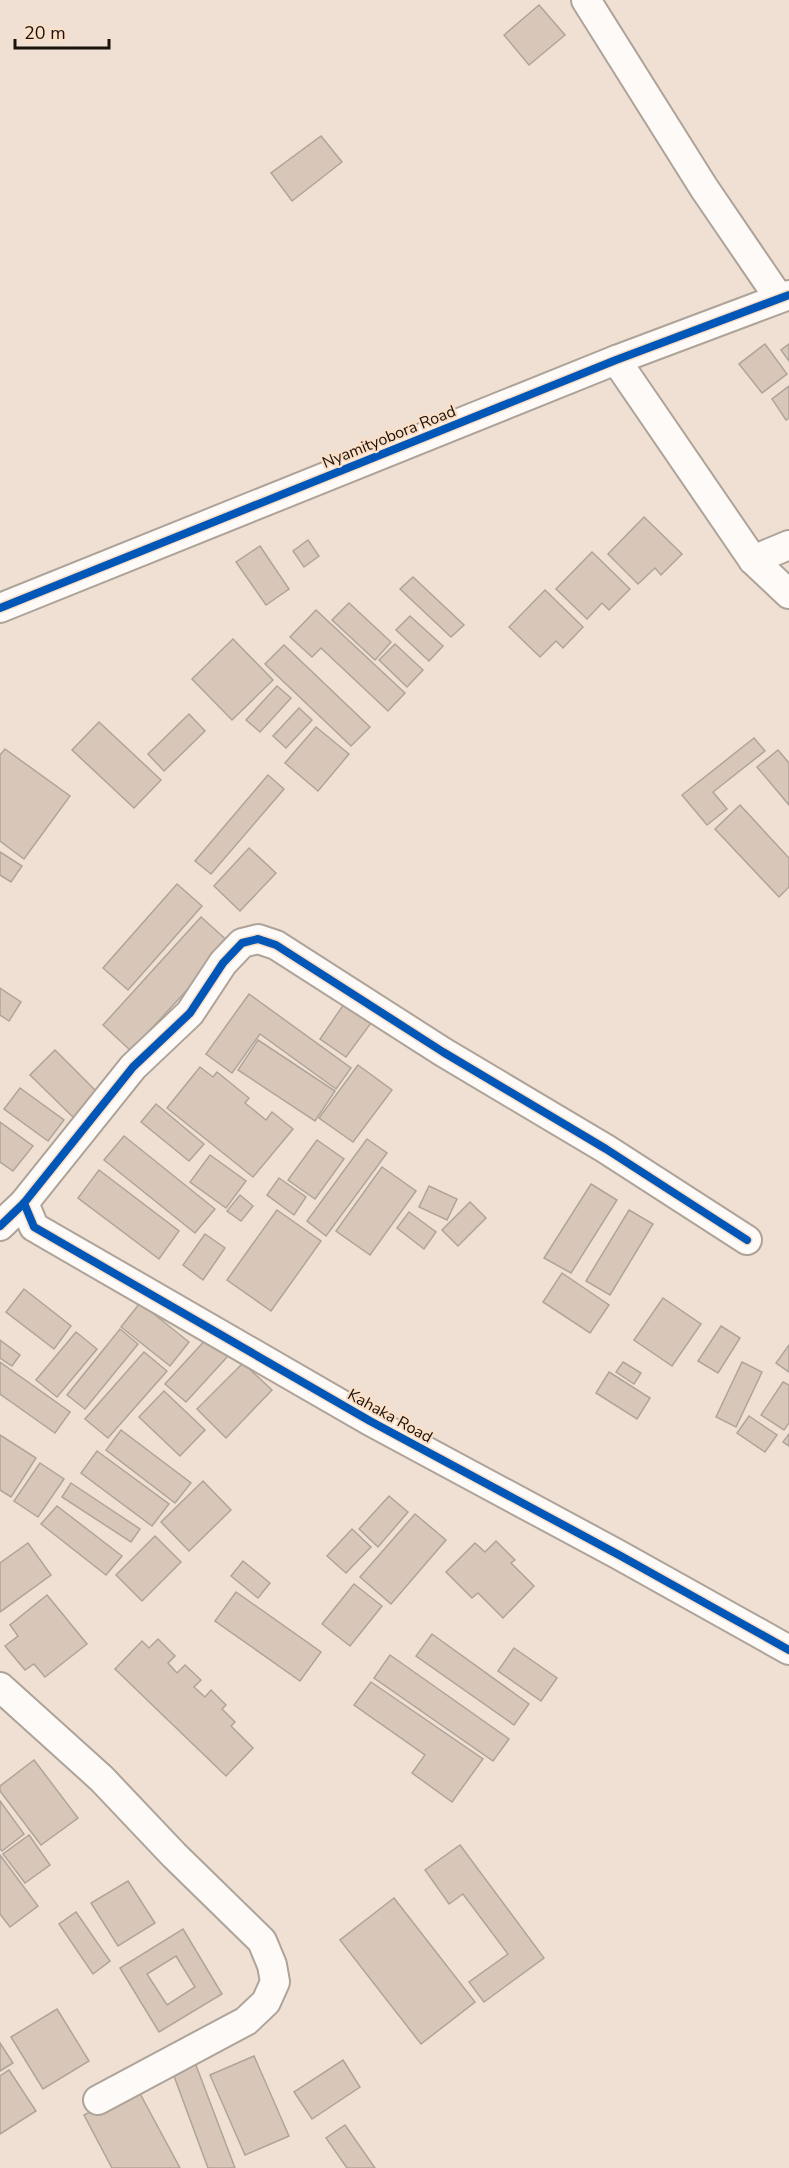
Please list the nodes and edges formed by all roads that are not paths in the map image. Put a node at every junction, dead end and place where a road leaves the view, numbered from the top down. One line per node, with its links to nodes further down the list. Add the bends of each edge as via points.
1 (586, 0): 2 (street, via 704,188)
2 (784, 296): 3 (street, Nyamityobora Road)
3 (616, 360): 5 (street); 7 (street, Nyamityobora Road)
4 (789, 545): 5 (street)
5 (753, 560): 6 (street)
6 (789, 594)
7 (0, 608)
8 (24, 1203): 9 (street); 10 (street, via 133,1067 190,1013 223,963 242,943 258,939 276,945); 11 (street, Kahaka Road, via 34,1227 370,1422)
9 (0, 1226)
10 (747, 1240)
11 (789, 1650)
12 (0, 1687): 13 (street, via 102,1779 262,1941 272,1965 275,1983 266,2002 246,2021)
13 (98, 2100)

